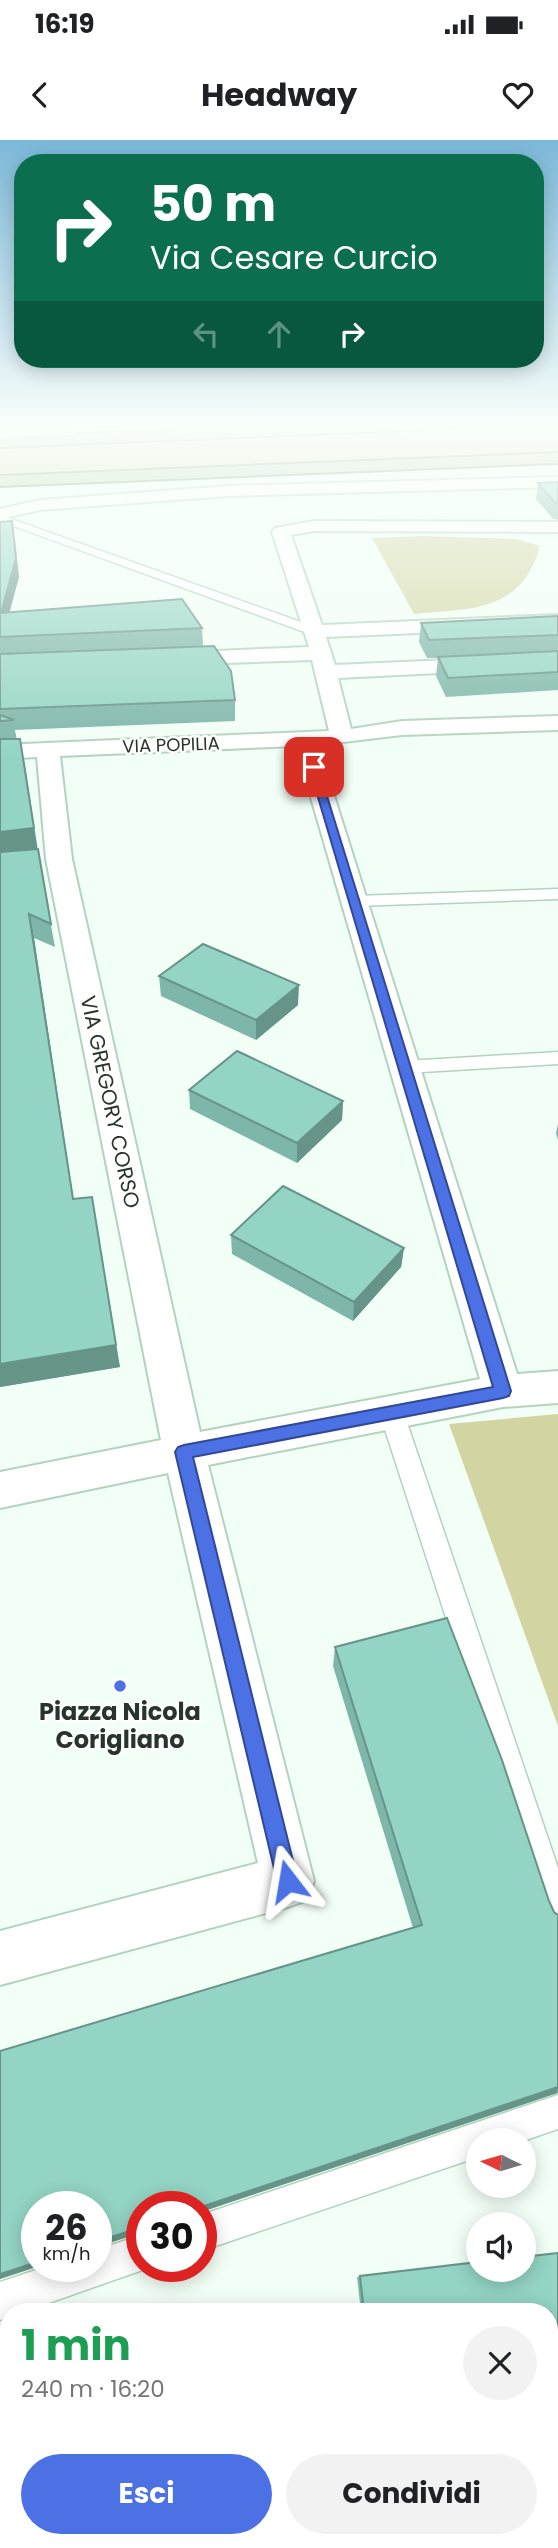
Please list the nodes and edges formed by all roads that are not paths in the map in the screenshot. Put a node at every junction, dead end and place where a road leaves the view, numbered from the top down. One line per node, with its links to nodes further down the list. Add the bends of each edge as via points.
1 (50, 534): 4 (lane)
2 (282, 534): 4 (street)
3 (558, 621): 4 (street)
4 (314, 631): 7 (street)
5 (154, 660): 7 (street)
6 (558, 661): 7 (street)
7 (324, 662): 9 (street)
8 (558, 723): 9 (street, VIA POPILIA, via 402,728)
9 (342, 737): 10 (street, VIA POPILIA); 11 (street, VIA POPILIA, via 406,746)
10 (305, 739): 12 (street, VIA POPILIA); 15 (street)
11 (558, 742)
12 (48, 750): 13 (street, VIA POPILIA); 21 (street, VIA GREGORY CORSO, via 47,860)
13 (0, 752)
14 (558, 894): 15 (lane)
15 (355, 901): 17 (street)
16 (558, 1058): 17 (lane)
17 (405, 1067): 19 (street)
18 (558, 1387): 19 (street)
19 (503, 1391): 20 (street)
20 (391, 1411): 21 (street); 23 (lane)
21 (184, 1452): 22 (street); 24 (street, via 288,1881)
22 (0, 1490)
23 (558, 1914)
24 (0, 1958)
25 (558, 2112): 26 (lane)
26 (217, 2228)
27 (126, 2258): 28 (lane)
28 (0, 2301)

